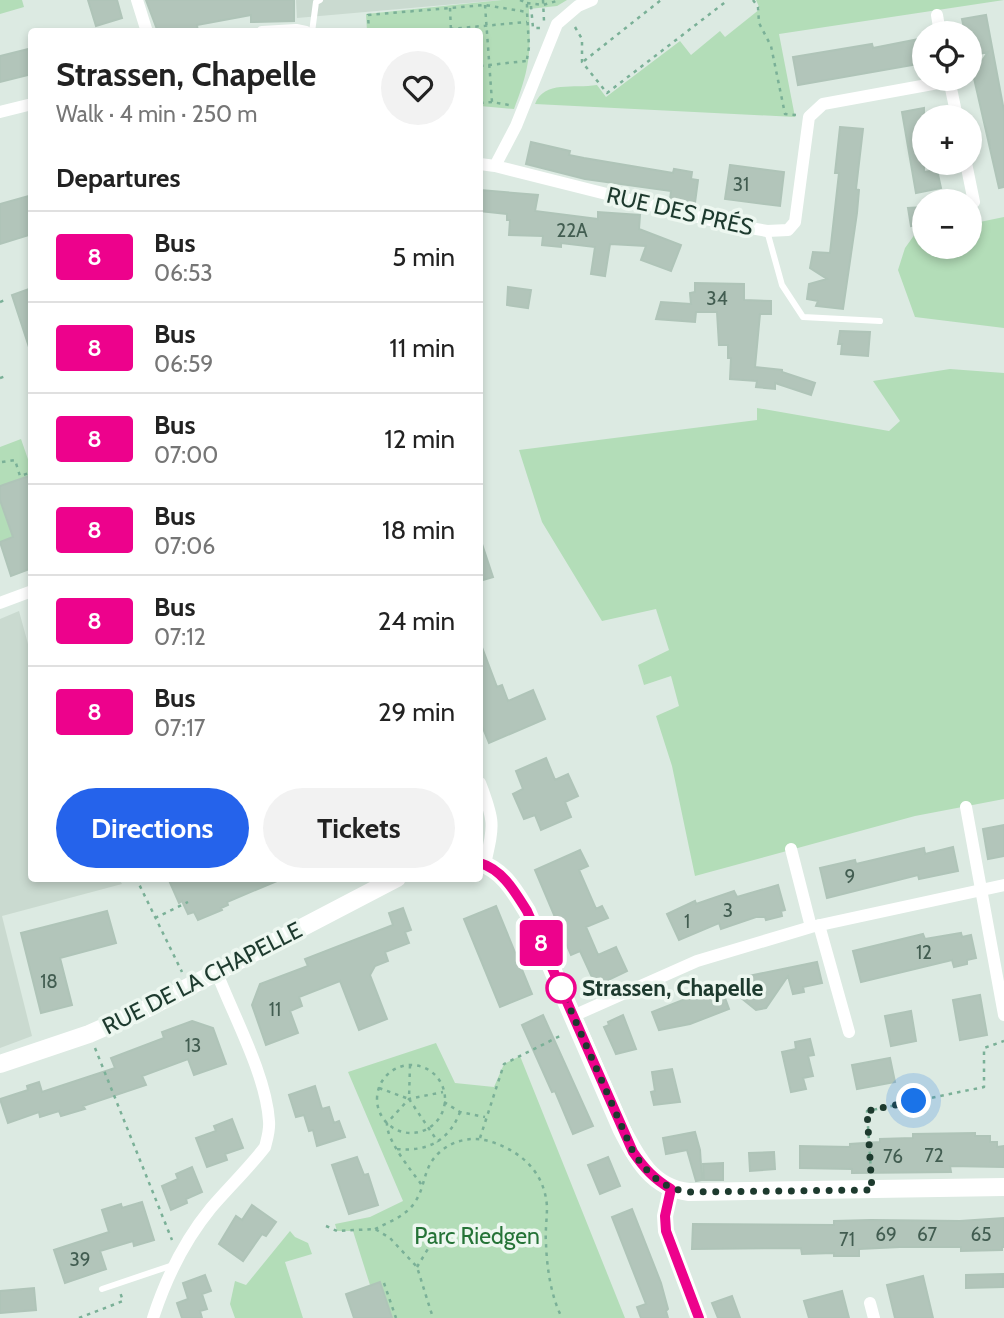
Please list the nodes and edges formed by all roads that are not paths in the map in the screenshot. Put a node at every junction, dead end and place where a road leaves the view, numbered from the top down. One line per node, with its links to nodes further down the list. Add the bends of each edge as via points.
1 (137, 0): 6 (street)
2 (320, 0): 7 (lane)
3 (593, 0): 12 (street, via 557,24 530,74 516,126)
4 (937, 15): 5 (street)
5 (938, 21)
6 (146, 28)
7 (313, 28)
8 (912, 87): 13 (street, RUE DES PRÉS, via 823,104 810,117 794,222 788,230)
9 (28, 105): 10 (street)
10 (0, 112)
11 (483, 164): 12 (street, RUE DES PRÉS)
12 (495, 166): 13 (street, RUE DES PRÉS)
13 (767, 231): 14 (lane, via 782,285 803,317)
14 (880, 321)
15 (28, 592): 16 (street)
16 (0, 603)
17 (483, 791): 20 (street, via 493,828)
18 (966, 807): 24 (street)
19 (791, 849): 25 (street)
20 (483, 860)
21 (483, 864): 28 (main road, via 500,874 527,911)
22 (389, 882): 26 (main road, RUE DE LA CHAPELLE)
23 (1004, 885): 24 (street)
24 (981, 889): 25 (street); 27 (street)
25 (815, 926): 28 (street, via 697,961); 29 (street)
26 (217, 973): 30 (main road, RUE DE LA CHAPELLE, via 89,1034); 33 (street, via 265,1098 268,1138 209,1210)
27 (1004, 1015)
28 (575, 1022): 32 (main road, via 633,1152 644,1168)
29 (849, 1032)
30 (0, 1063)
31 (1004, 1187): 32 (main road)
32 (671, 1189): 37 (street, via 666,1231)
33 (176, 1261): 34 (lane); 36 (street)
34 (102, 1289)
35 (870, 1303): 38 (street)
36 (153, 1318)
37 (699, 1318)
38 (874, 1318)

